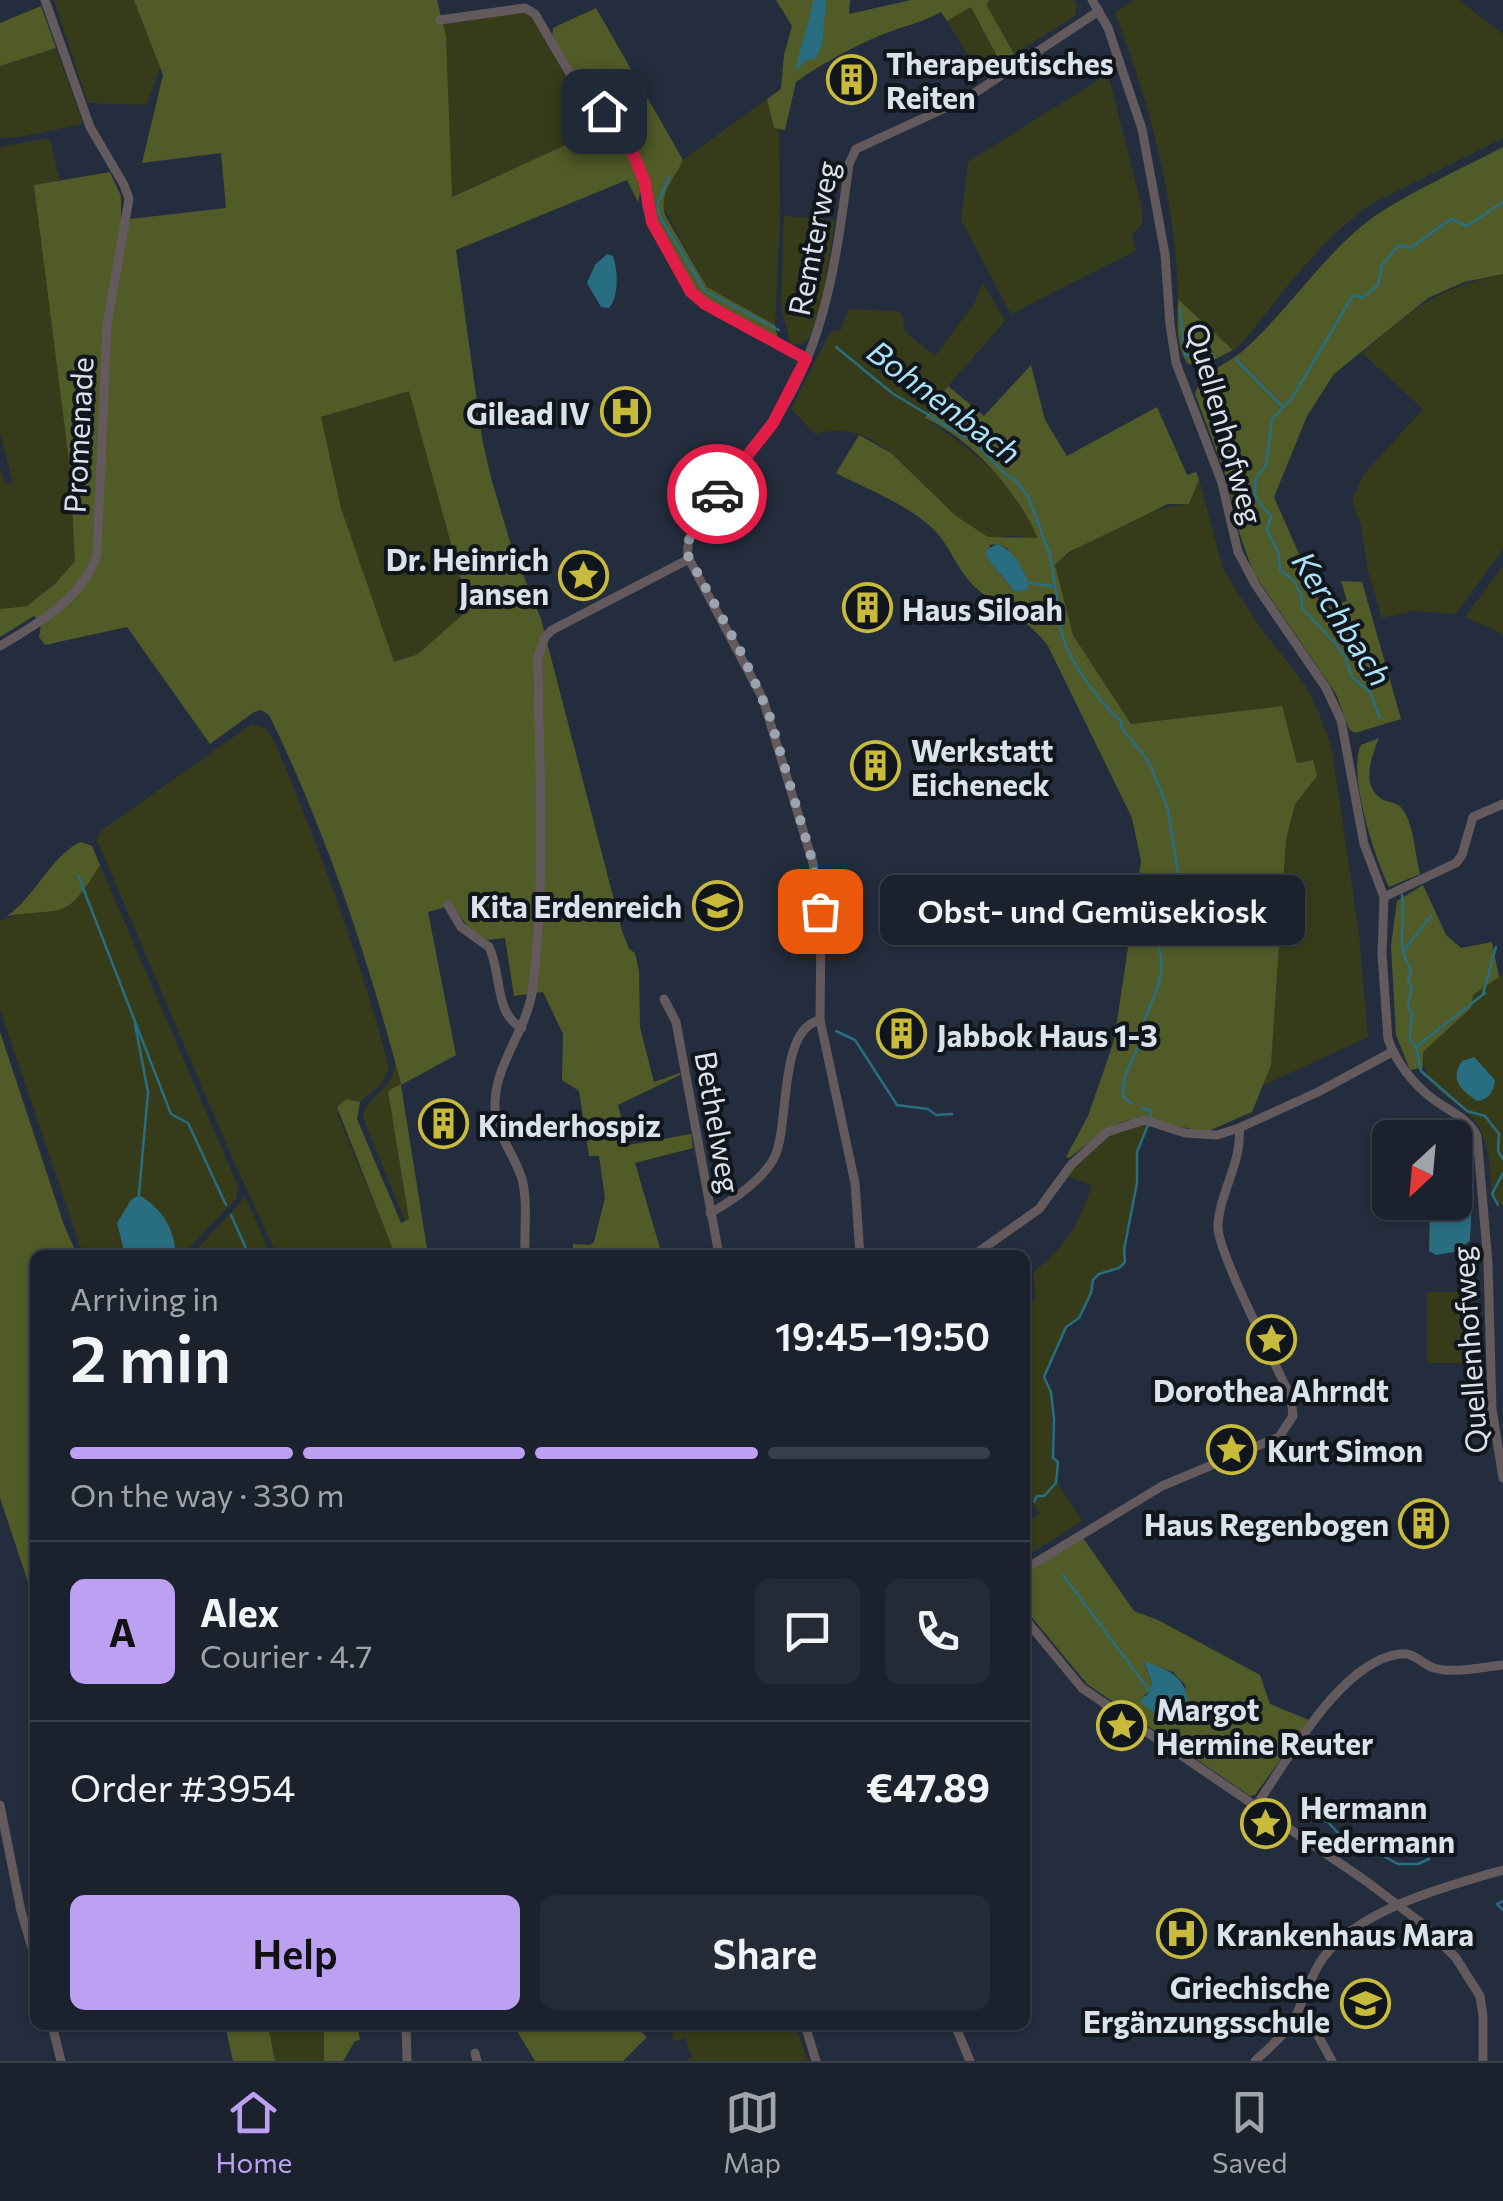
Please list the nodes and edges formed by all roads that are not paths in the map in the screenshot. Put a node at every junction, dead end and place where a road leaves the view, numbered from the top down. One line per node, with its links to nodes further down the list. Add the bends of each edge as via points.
1 (45, 0): 7 (street, Promenade, via 90,127 129,199 107,325 96,554 71,596)
2 (1092, 0): 3 (street, Quellenhofweg)
3 (1099, 11): 5 (street, Remterweg, via 966,98 856,148 828,304); 9 (street, Quellenhofweg, via 1142,129 1176,362 1222,483 1243,563 1337,709 1364,844)
4 (440, 20): 5 (street, via 525,8 535,14 574,80 633,154 648,215 691,292)
5 (806, 359): 6 (street, Remterweg, via 773,423 692,528)
6 (689, 558): 12 (street, via 763,699 813,863 821,929); 13 (street, via 552,630 541,646 540,895 533,990)
7 (0, 646)
8 (1503, 804): 9 (street, via 1473,817 1456,863)
9 (1384, 897): 14 (street, Quellenhofweg, via 1385,1021)
10 (448, 905): 13 (street, via 460,926 490,947 505,1014)
11 (664, 1000): 16 (street, Bethelweg, via 676,1022)
12 (820, 1020): 16 (street, via 795,1041 770,1166); 19 (street, via 855,1182)
13 (522, 1028): 17 (street, via 500,1076 495,1108 501,1139 524,1185)
14 (1392, 1052): 15 (street); 21 (street, Quellenhofweg, via 1423,1091 1477,1136 1492,1409)
15 (1239, 1128): 20 (street, via 1208,1136 1145,1120 1107,1132 1071,1165 1039,1209); 22 (street, via 1218,1233 1291,1398 1291,1424 1274,1440 1162,1486)
16 (710, 1213): 18 (street, Bethelweg)
17 (525, 1250)
18 (717, 1250)
19 (860, 1250)
20 (981, 1250)
21 (1503, 1478)
22 (1030, 1566)
23 (1030, 1625): 26 (street, via 1082,1688)
24 (1503, 1665): 26 (street, via 1437,1668 1402,1654 1368,1668 1332,1697)
25 (0, 1805): 29 (street)
26 (1255, 1806): 28 (street)
27 (1503, 1870): 28 (street)
28 (1398, 1906): 30 (street, via 1326,1954); 41 (street, via 1442,1943 1474,1985 1483,2016)
29 (30, 1940)
30 (1295, 2017): 39 (street); 40 (street, via 1316,2032)
31 (53, 2030): 35 (street)
32 (406, 2030): 36 (street)
33 (807, 2030): 37 (street)
34 (957, 2030): 38 (street)
35 (61, 2061)
36 (408, 2061)
37 (816, 2061)
38 (970, 2061)
39 (1254, 2061)
40 (1332, 2061)
41 (1483, 2061)

